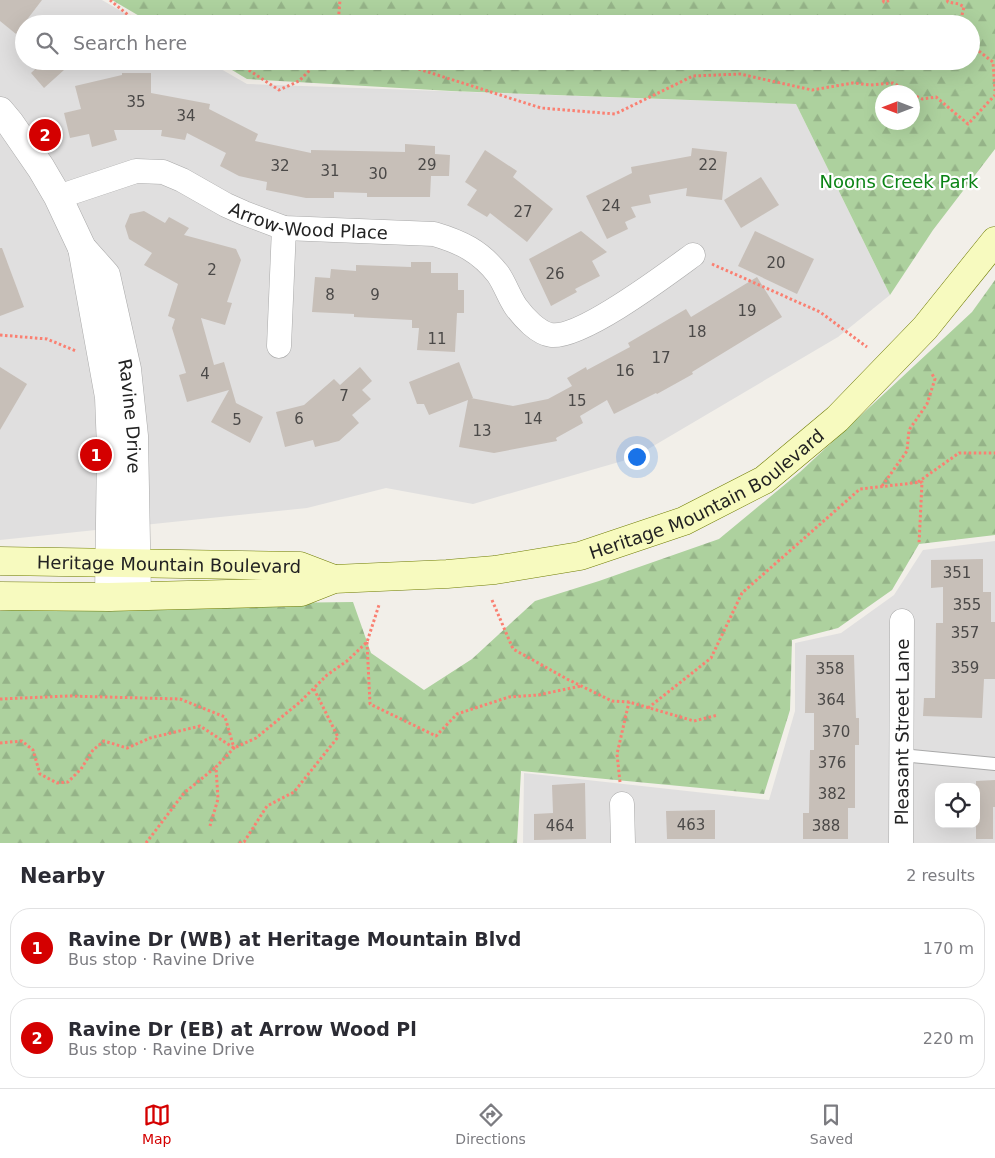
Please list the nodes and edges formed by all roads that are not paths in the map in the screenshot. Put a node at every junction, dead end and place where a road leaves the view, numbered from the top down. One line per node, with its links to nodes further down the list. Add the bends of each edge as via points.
1 (0, 111): 2 (street, Ravine Drive)
2 (58, 197): 3 (street, Arrow-Wood Place, via 136,171 163,172 244,213); 5 (street, Ravine Drive)
3 (284, 228): 6 (street, Arrow-Wood Place, via 412,232 453,240 473,249 498,274 528,334 565,335 580,328 636,296); 7 (street)
4 (995, 241): 11 (main road, Heritage Mountain Boulevard, via 925,328 838,419 764,480 702,512 580,556 495,570)
5 (82, 248): 9 (street, Ravine Drive, via 109,397); 10 (street, Ravine Drive, via 106,275 127,369 134,436)
6 (693, 255)
7 (278, 346)
8 (0, 561): 9 (main road, Heritage Mountain Boulevard)
9 (110, 563): 10 (main road, Heritage Mountain Boulevard); 14 (street, Ravine Drive)
10 (137, 563): 11 (main road, Heritage Mountain Boulevard, via 300,566); 13 (street, Ravine Drive)
11 (334, 579): 13 (main road, Heritage Mountain Boulevard, via 301,592)
12 (0, 596): 14 (main road, Heritage Mountain Boulevard)
13 (137, 596): 14 (main road, Heritage Mountain Boulevard)
14 (109, 598)
15 (902, 620): 16 (street, Pleasant Street Lane)
16 (901, 755): 17 (lane); 20 (street, Pleasant Street Lane)
17 (995, 764)
18 (622, 804): 19 (street)
19 (623, 843)
20 (901, 843)

